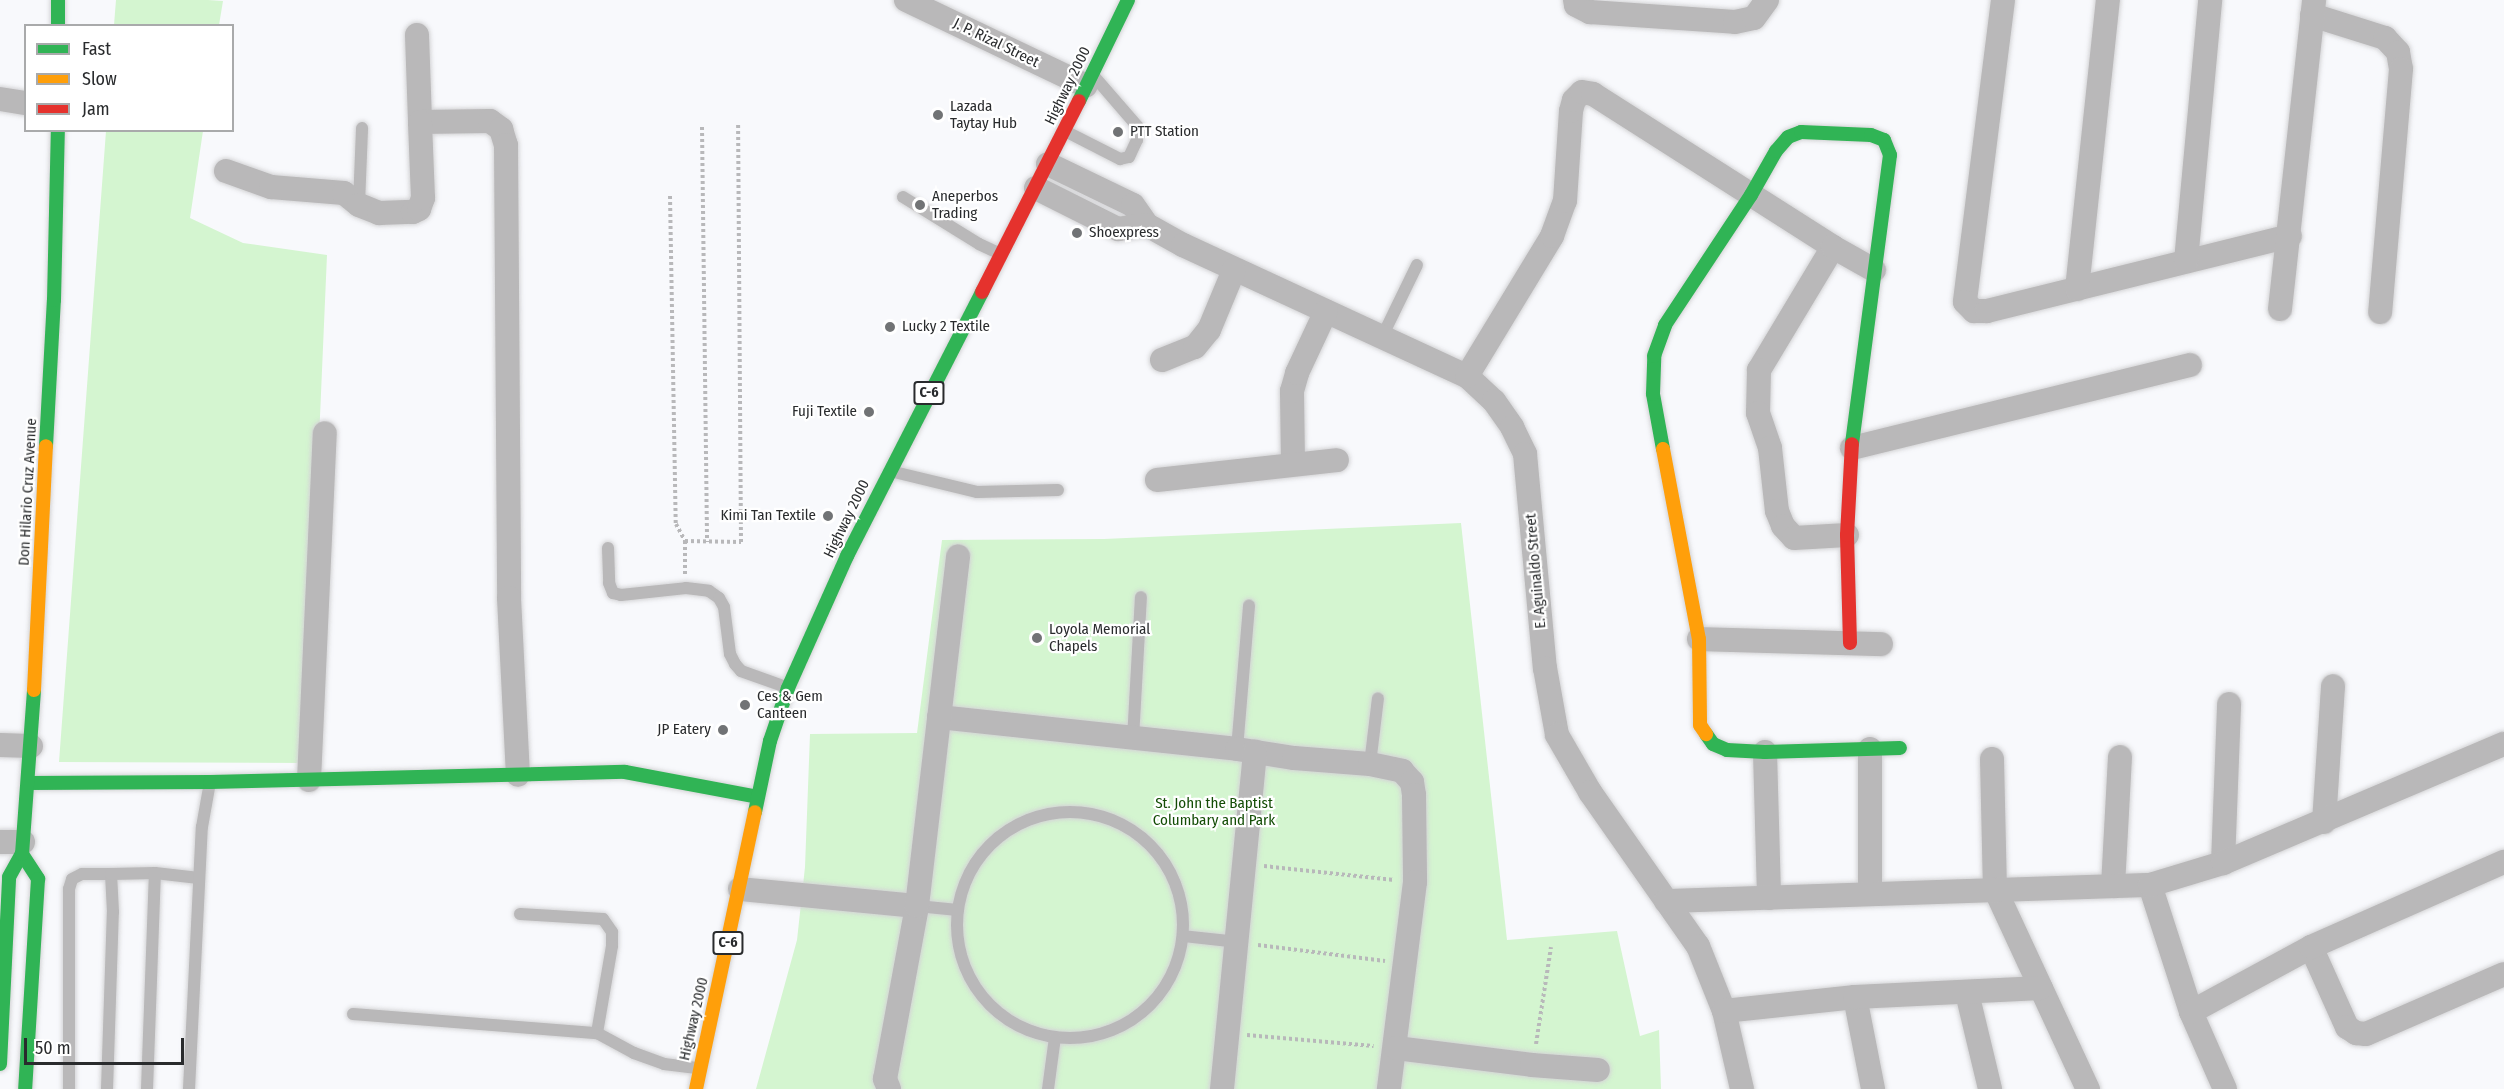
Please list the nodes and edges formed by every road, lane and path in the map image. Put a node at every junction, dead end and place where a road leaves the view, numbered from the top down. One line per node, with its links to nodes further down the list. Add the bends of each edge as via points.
1 (58, 0): 10 (street)
2 (906, 0): 12 (street, J. P. Rizal Street)
3 (1128, 0): 12 (street, Highway 2000 / C-6)
4 (1575, 0): 5 (street, via 1576,5 1590,12 1735,22 1754,18)
5 (1767, 0)
6 (2003, 0): 36 (street, via 1965,302 1974,311 1987,311)
7 (2108, 0): 36 (street)
8 (2210, 0): 32 (street)
9 (2313, 8): 29 (street); 39 (street, via 2385,38 2398,52 2401,69)
10 (58, 24)
11 (417, 35): 15 (street)
12 (1089, 81): 19 (street, Highway 2000 / C-6); 19 (lane, via 1138,127 1129,157 1120,159)
13 (0, 99): 14 (street)
14 (24, 103)
15 (420, 122): 27 (street, via 423,198 419,208 404,214 378,213); 78 (street, via 490,121 501,129 506,144 509,598)
16 (738, 122): 53 (path, via 741,542)
17 (702, 127): 53 (path)
18 (362, 128): 27 (lane)
19 (1064, 131): 21 (street, Highway 2000 / C-6)
20 (58, 132): 70 (street, Don Hilario Cruz Avenue, via 54,300)
21 (1048, 164): 23 (street, Highway 2000 / C-6); 28 (street, E. Aguinaldo Street, via 1133,205)
22 (226, 171): 27 (street, via 271,187 344,192)
23 (1035, 189): 28 (street, via 1118,229); 31 (street, Highway 2000 / C-6)
24 (1751, 195): 30 (street); 35 (street, via 1788,137 1801,132 1871,135 1884,140 1890,155); 43 (street, via 1593,94 1582,92 1571,111 1565,201 1552,236); 59 (street, via 1665,325 1654,356 1653,394)
25 (670, 196): 52 (path, via 676,524)
26 (903, 197): 31 (lane)
27 (359, 205)
28 (1147, 225): 34 (street, E. Aguinaldo Street)
29 (2290, 236): 32 (street); 37 (street)
30 (1833, 247): 35 (street); 51 (street, via 1759,370 1758,413 1770,448 1777,511 1783,526 1794,538)
31 (1001, 254): 48 (street, Highway 2000 / C-6)
32 (2186, 261): 36 (street)
33 (1418, 265): 40 (lane)
34 (1234, 270): 38 (street, E. Aguinaldo Street); 41 (street, via 1209,330 1196,347)
35 (1875, 270): 45 (street)
36 (2077, 288)
37 (2280, 309)
38 (1326, 311): 40 (street, E. Aguinaldo Street); 47 (street, via 1292,392)
39 (2380, 312)
40 (1382, 337): 43 (street, E. Aguinaldo Street)
41 (1162, 360)
42 (2190, 365): 45 (street)
43 (1467, 376): 98 (street, E. Aguinaldo Street, via 1494,401 1525,454 1545,668 1557,735 1590,792)
44 (325, 433): 79 (street)
45 (1852, 448): 51 (street)
46 (1337, 460): 47 (street)
47 (1293, 464): 49 (street)
48 (889, 471): 50 (lane, via 977,492); 63 (street, Highway 2000 / C-6)
49 (1157, 480)
50 (1058, 490)
51 (1847, 535): 60 (street)
52 (685, 541): 53 (path); 56 (path)
53 (707, 542)
54 (608, 548): 56 (lane, via 613,593)
55 (958, 556): 66 (street)
56 (686, 588): 63 (lane, via 709,591 719,598 724,607 730,654 741,671)
57 (1141, 597): 67 (lane)
58 (1248, 606): 73 (lane)
59 (1699, 639): 60 (street); 74 (street, via 1700,725 1713,744 1727,750)
60 (1850, 643): 61 (street)
61 (1881, 644)
62 (2333, 686): 83 (street)
63 (788, 688): 82 (street, Highway 2000 / C-6, via 770,741)
64 (1378, 698): 77 (lane)
65 (2229, 704): 87 (street)
66 (939, 717): 67 (street); 99 (street)
67 (1133, 739): 73 (street)
68 (2504, 744): 83 (street)
69 (0, 745): 70 (street)
70 (31, 746): 81 (street, Don Hilario Cruz Avenue)
71 (1900, 748): 72 (street)
72 (1870, 749): 74 (street); 96 (street)
73 (1246, 750): 77 (street); 86 (street)
74 (1765, 752): 97 (street)
75 (2120, 757): 93 (street)
76 (1992, 759): 95 (street)
77 (1370, 764): 91 (street, via 1402,771 1412,782)
78 (518, 775): 79 (street); 82 (street, via 625,772)
79 (309, 780): 80 (street)
80 (210, 782): 81 (street); 90 (lane, via 202,827)
81 (28, 783): 84 (street, Don Hilario Cruz Avenue)
82 (758, 797): 94 (street, Highway 2000 / C-6)
83 (2324, 822): 87 (street)
84 (15, 846): 106 (street, Don Hilario Cruz Avenue); 107 (street, via 38,879)
85 (2504, 862): 105 (street)
86 (1243, 863): 91 (path); 103 (street)
87 (2223, 863): 92 (street)
88 (155, 873): 89 (lane); 90 (lane); 129 (lane)
89 (111, 874): 127 (lane, via 82,874 72,879 69,889); 128 (lane)
90 (200, 878): 130 (lane)
91 (1415, 882): 108 (street)
92 (2150, 885): 93 (street); 114 (street)
93 (2113, 886): 95 (street)
94 (740, 889): 99 (street); 124 (street, Highway 2000 / C-6)
95 (1995, 889): 96 (street); 110 (street)
96 (1870, 894): 97 (street)
97 (1769, 898): 98 (street)
98 (1666, 901): 113 (street, E. Aguinaldo Street, via 1698,946)
99 (917, 906): 100 (lane); 132 (street, via 885,1079)
100 (958, 910): 102 (lane, via 969,875 991,845 1038,817 1093,814 1119,823 1156,850 1178,890 1184,917); 118 (lane, via 959,945 970,978 980,993 1021,1027)
101 (520, 914): 116 (lane, via 603,919 612,932)
102 (1183, 936): 103 (lane); 118 (lane, via 1169,979 1140,1013 1109,1031 1073,1038)
103 (1237, 942): 108 (path); 117 (street)
104 (1551, 947): 123 (path)
105 (2311, 947): 109 (street, via 2347,1027 2356,1033 2366,1034); 114 (street)
106 (3, 950): 107 (street); 120 (street, Don Hilario Cruz Avenue)
107 (33, 954): 121 (street)
108 (1406, 963): 119 (street)
109 (2504, 974)
110 (2041, 988): 111 (street); 139 (street)
111 (1967, 993): 112 (street); 138 (street)
112 (1855, 997): 113 (street); 137 (street)
113 (1724, 1011): 136 (street, E. Aguinaldo Street)
114 (2191, 1012): 140 (street)
115 (352, 1014): 116 (lane)
116 (597, 1033): 124 (lane, via 664,1064)
117 (1228, 1034): 119 (path); 134 (street)
118 (1055, 1036): 133 (lane)
119 (1396, 1048): 123 (street); 135 (street)
120 (0, 1058): 121 (street); 122 (street, Don Hilario Cruz Avenue)
121 (27, 1061): 126 (street)
122 (0, 1064)
123 (1532, 1065): 125 (street)
124 (700, 1068): 131 (street, Highway 2000 / C-6)
125 (1598, 1070)
126 (25, 1089)
127 (69, 1089)
128 (107, 1089)
129 (147, 1089)
130 (189, 1089)
131 (696, 1089)
132 (889, 1089)
133 (1048, 1089)
134 (1222, 1089)
135 (1389, 1089)
136 (1742, 1089)
137 (1873, 1089)
138 (1990, 1089)
139 (2088, 1089)
140 (2224, 1089)

